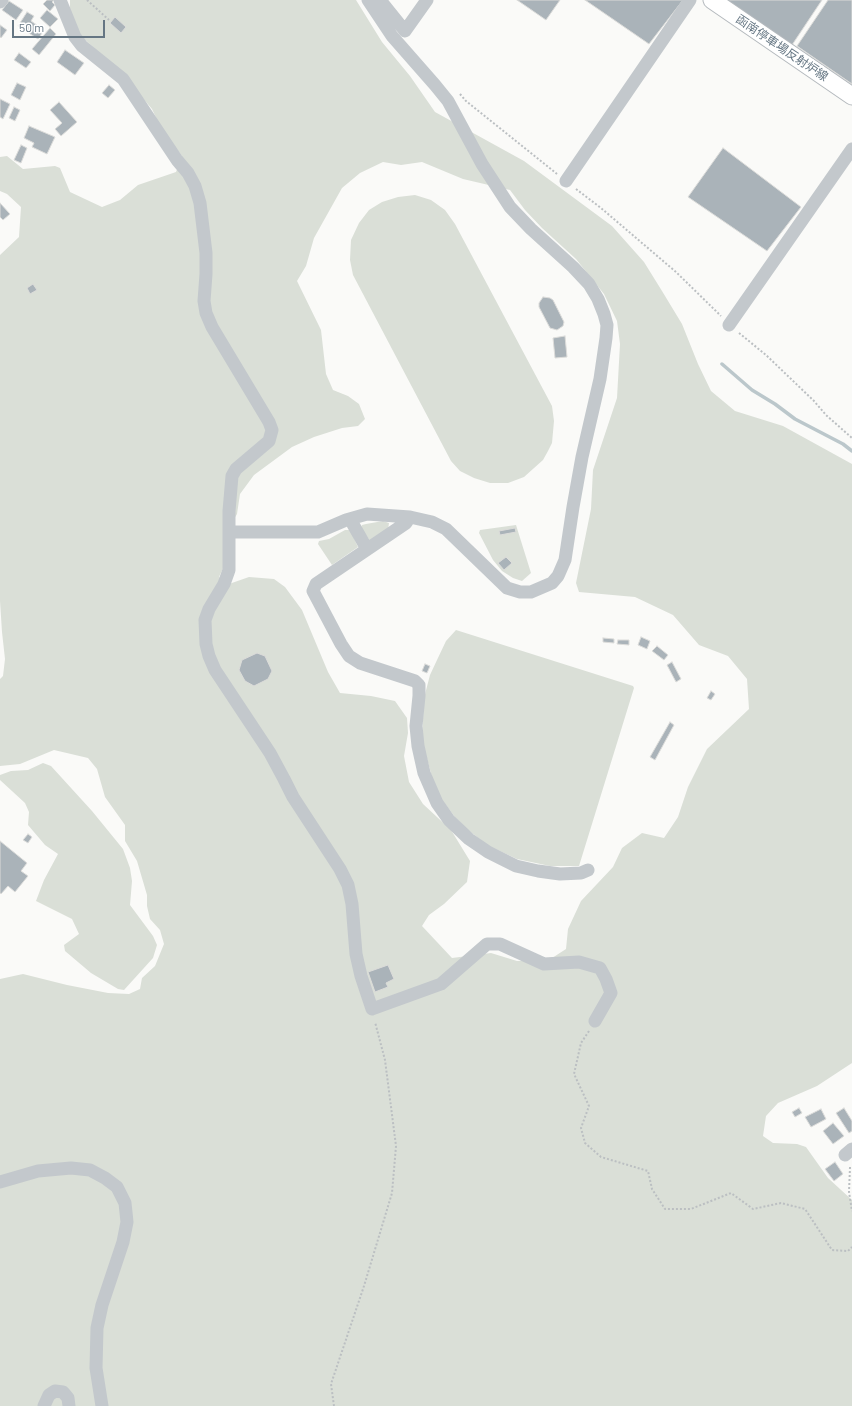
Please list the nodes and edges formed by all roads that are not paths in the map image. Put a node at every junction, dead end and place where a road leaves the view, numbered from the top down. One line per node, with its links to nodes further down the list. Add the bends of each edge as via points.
1 (60, 0): 13 (street, via 75,36 82,46 123,79 195,186 200,203 206,253 206,313 272,430 269,441 236,469 232,476)
2 (368, 0): 11 (street, via 392,36 448,101 482,164 510,207 589,284 598,299 607,324 600,379 572,507 565,560 552,583 530,592 507,588 446,529 432,522)
3 (380, 0): 4 (street, via 405,31)
4 (427, 0)
5 (690, 0): 9 (street)
6 (712, 0): 7 (main road, 函南停車場反射炉線)
7 (852, 96)
8 (852, 148): 10 (street)
9 (566, 181)
10 (729, 325)
11 (410, 517): 12 (street, via 367,514); 14 (street, via 406,523)
12 (350, 519): 13 (street, via 318,532); 14 (street)
13 (230, 532): 16 (street, via 227,576 205,620 209,656 215,670 270,753 293,797 348,885 356,954 372,1009 441,984 487,944 500,944 544,964 579,962 600,968 611,993)
14 (367, 549): 15 (street, via 316,584 313,590 349,656 360,663 419,685 416,726 419,752 424,773 437,804 469,840 516,866 560,874)
15 (588, 870)
16 (595, 1021)
17 (0, 1182): 20 (street, via 38,1172 71,1168 90,1170 117,1187 125,1203 127,1222 97,1328 96,1368)
18 (44, 1406): 19 (street, via 55,1391 63,1392 68,1398)
19 (69, 1406)
20 (102, 1406)

